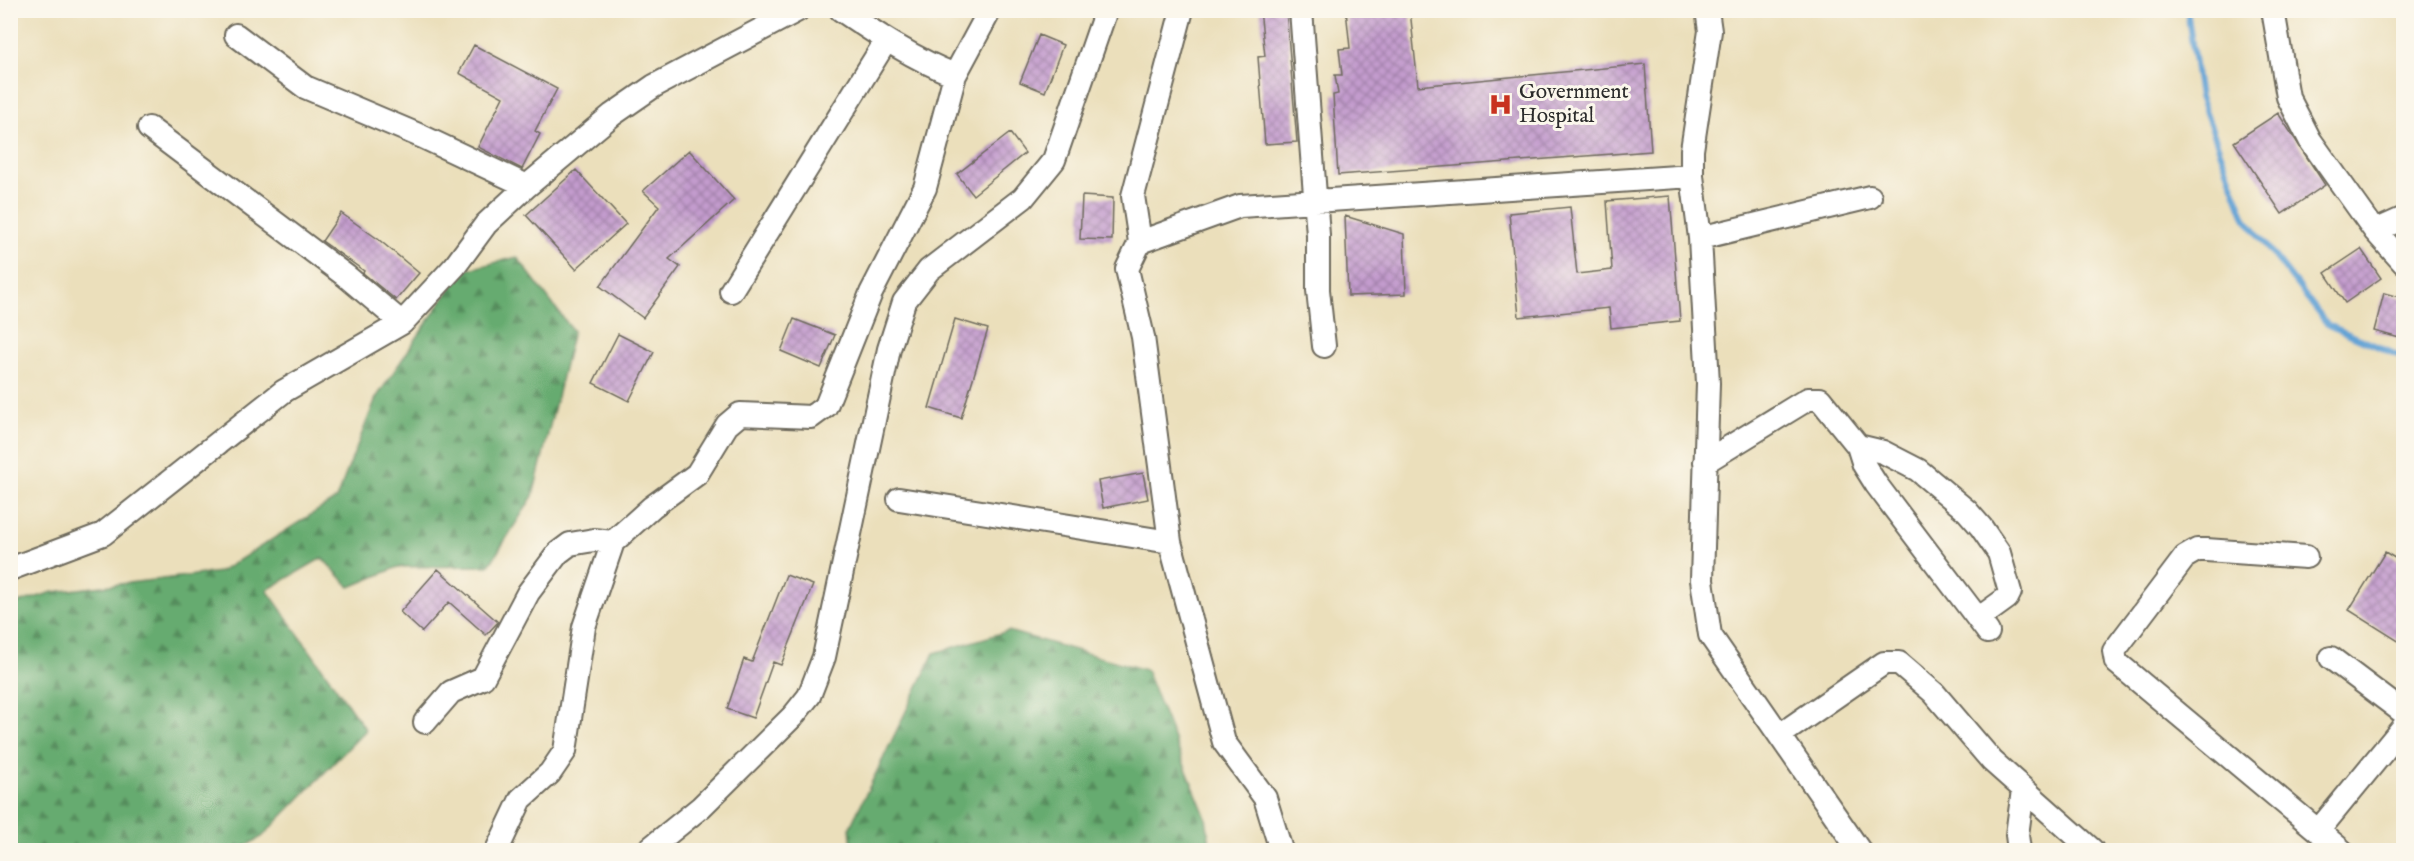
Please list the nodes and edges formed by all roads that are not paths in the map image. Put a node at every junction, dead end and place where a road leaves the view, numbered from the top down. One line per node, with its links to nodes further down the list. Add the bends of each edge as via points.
1 (798, 10): 14 (street, via 654,86 612,115)
2 (841, 10): 10 (street)
3 (990, 10): 11 (street)
4 (1106, 10): 40 (street, via 1054,160 1023,198 929,270 904,302 889,349 824,657 809,696 701,807)
5 (1182, 10): 20 (street, via 1133,196)
6 (1301, 10): 16 (street)
7 (1707, 10): 13 (street, via 1710,31 1692,150)
8 (2273, 10): 18 (street, via 2288,97 2310,140)
9 (236, 35): 14 (street, via 305,87)
10 (886, 41): 11 (street); 22 (street)
11 (955, 75): 28 (street, via 926,188 871,293 826,406 811,417 740,414 727,425 697,474)
12 (149, 128): 23 (street, via 346,276)
13 (1692, 176): 16 (street); 19 (street)
14 (527, 186): 23 (street, via 486,224 455,266)
15 (1870, 197): 19 (street)
16 (1314, 201): 20 (street, via 1240,206); 24 (street)
17 (2403, 218): 18 (street)
18 (2375, 231): 21 (street)
19 (1700, 238): 26 (street, via 1708,383)
20 (1140, 242): 29 (street, via 1127,269 1143,337)
21 (2403, 263)
22 (731, 291)
23 (402, 323): 31 (street, via 284,391 103,534)
24 (1324, 346)
25 (1858, 446): 25 (street, via 1883,452 1918,470 1967,511 1999,553 2010,592 1983,626 1876,484); 26 (street, via 1820,399 1814,398)
26 (1705, 462): 36 (street, via 1701,580 1710,636)
27 (899, 499): 29 (street)
28 (613, 542): 34 (street, via 570,544 558,553 528,593 483,678 452,692); 39 (street, via 584,627 565,752 550,773 521,799)
29 (1170, 542): 41 (street, via 1224,742 1264,798)
30 (2306, 558): 38 (street, via 2191,552 2114,655 2116,662)
31 (10, 569)
32 (2331, 658): 33 (street)
33 (2403, 713)
34 (425, 722)
35 (2403, 726): 38 (street)
36 (1780, 735): 37 (street, via 1884,663 1899,663 1934,693); 42 (street)
37 (2022, 790): 43 (street); 44 (street)
38 (2318, 831): 45 (street)
39 (497, 850)
40 (648, 850)
41 (1281, 850)
42 (1859, 850)
43 (2019, 850)
44 (2092, 850)
45 (2341, 850)

